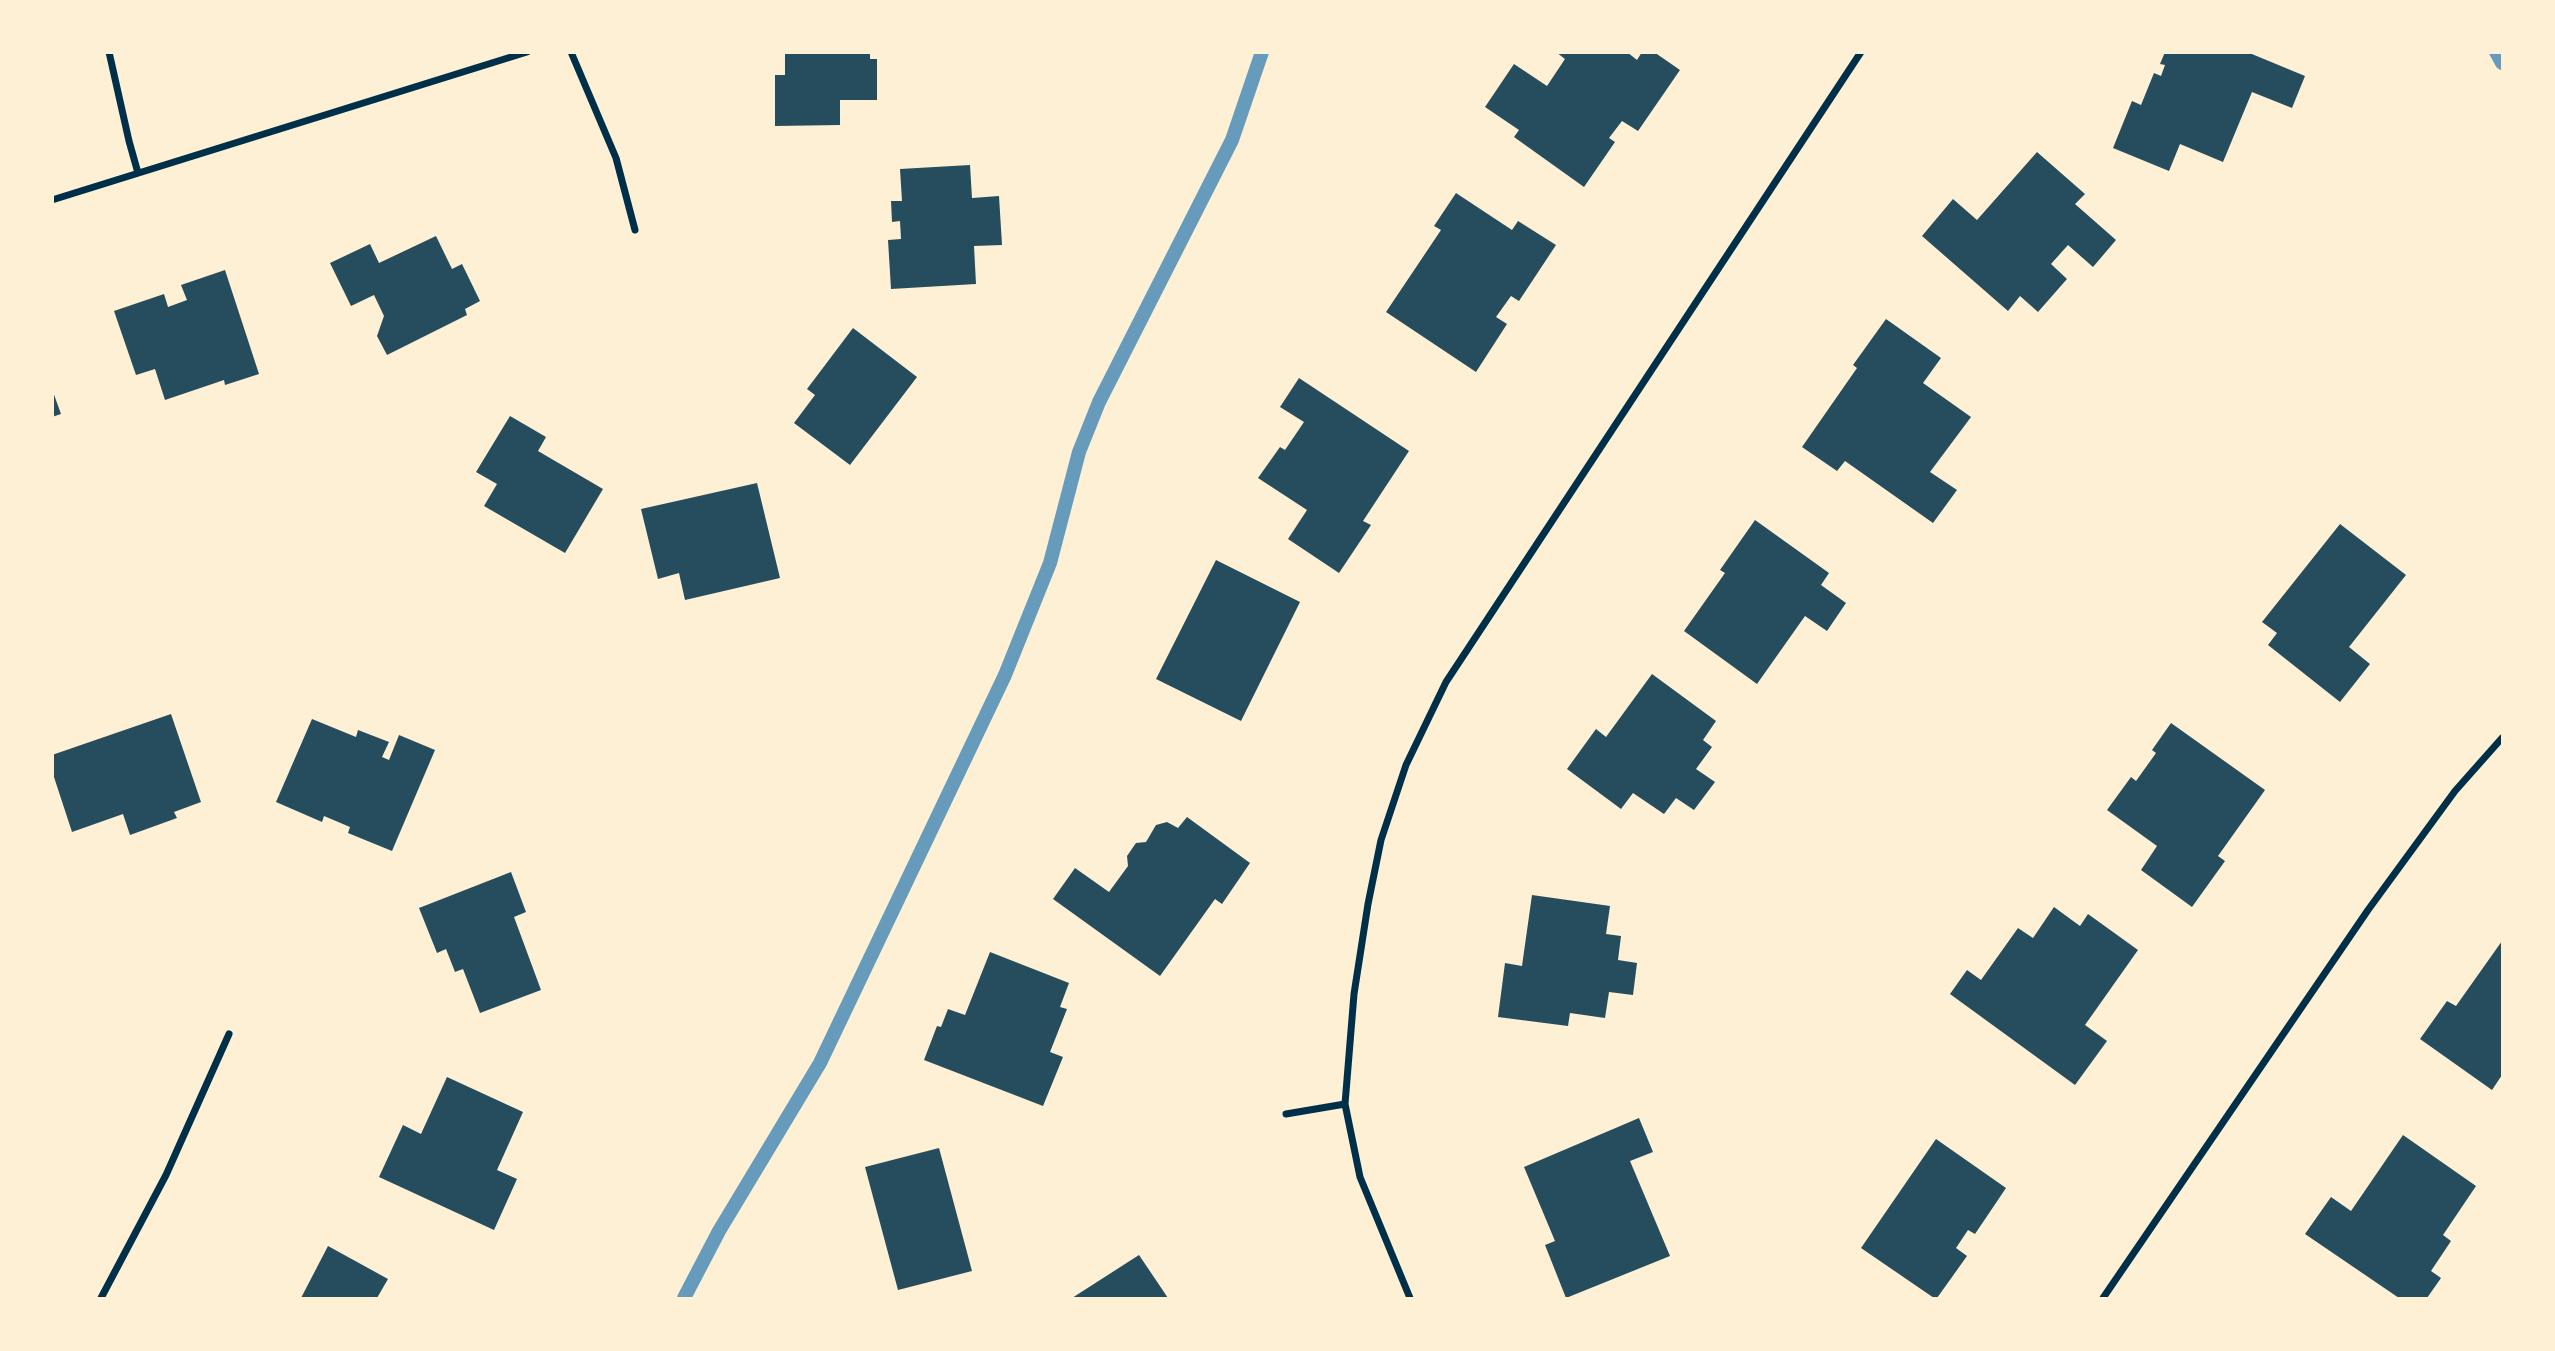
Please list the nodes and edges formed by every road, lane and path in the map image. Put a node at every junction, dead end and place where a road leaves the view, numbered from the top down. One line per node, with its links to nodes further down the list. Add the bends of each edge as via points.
1 (109, 52): 5 (street)
2 (527, 52): 5 (street)
3 (571, 52): 7 (street, via 616,158)
4 (1861, 52): 10 (street, via 1440,694 1406,765 1381,840 1354,994)
5 (138, 173): 6 (street)
6 (52, 200)
7 (635, 230)
8 (2502, 738): 14 (street, via 2455,791 2368,910)
9 (229, 1034): 12 (street, via 166,1175)
10 (1345, 1104): 11 (street); 13 (street, via 1360,1177)
11 (1286, 1114)
12 (101, 1298)
13 (1410, 1298)
14 (2103, 1298)

